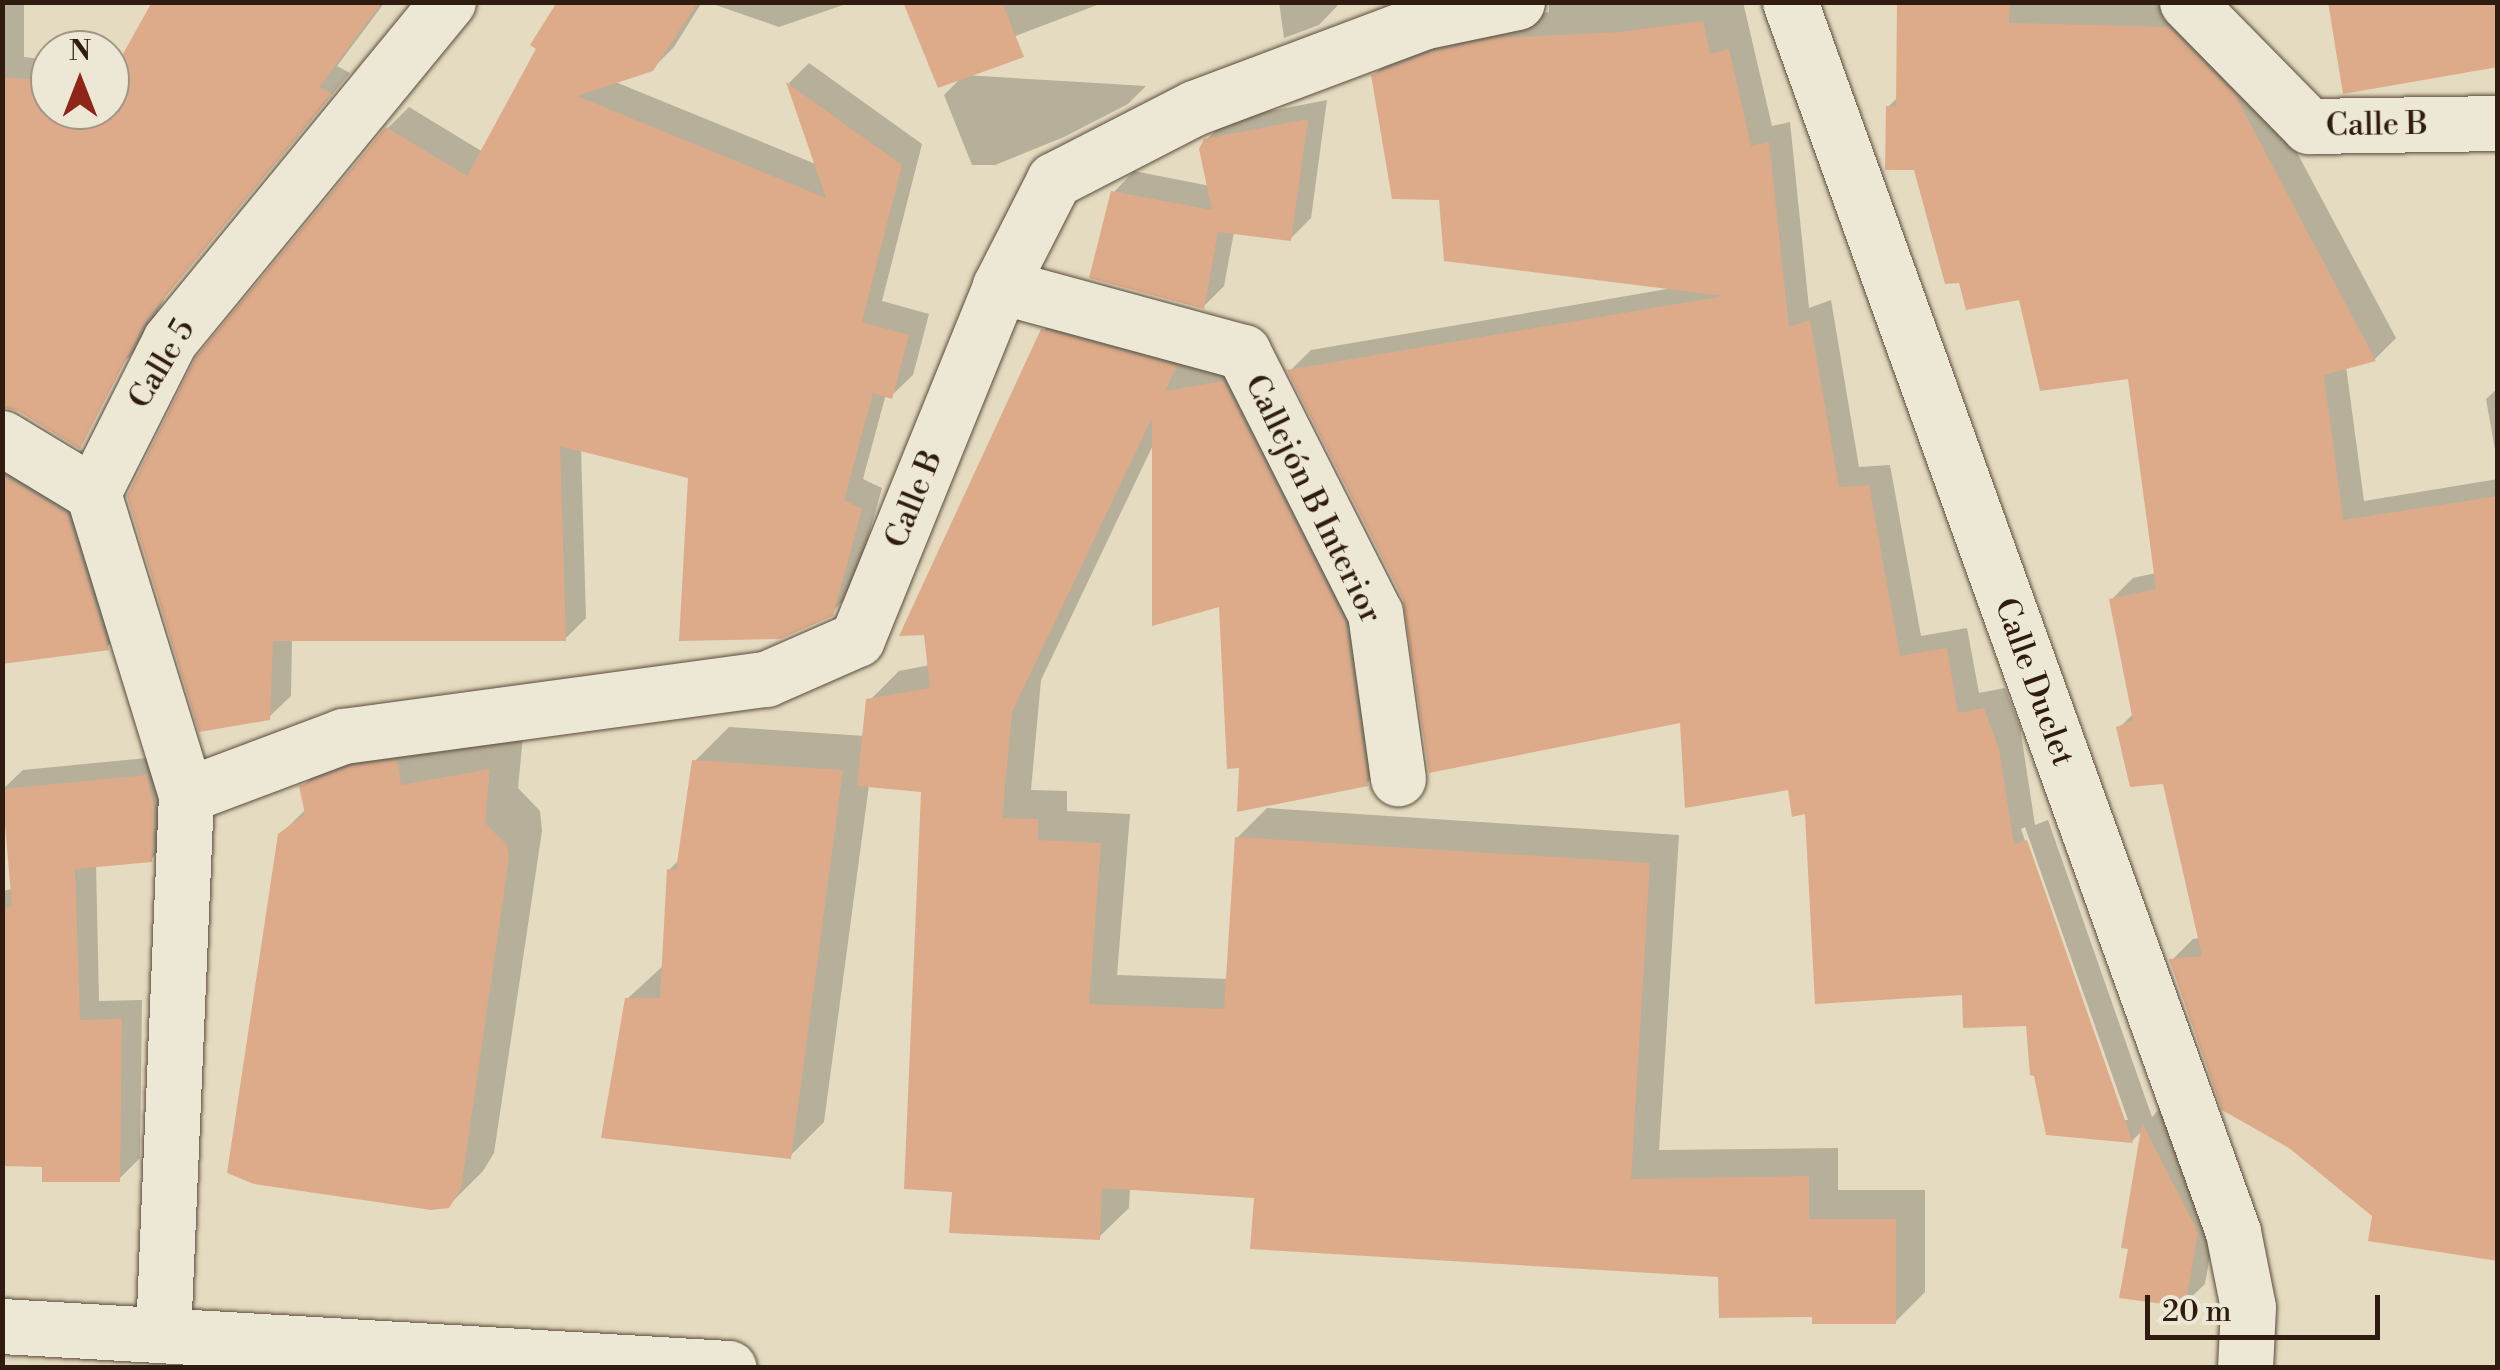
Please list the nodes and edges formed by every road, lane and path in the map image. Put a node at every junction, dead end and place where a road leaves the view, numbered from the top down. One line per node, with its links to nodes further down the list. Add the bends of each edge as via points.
1 (448, 2): 8 (street, Calle 5, via 170,340)
2 (1517, 2): 6 (street, Calle B, via 1426,21 1194,108 1054,180)
3 (1790, 2): 14 (street, Calle Duclet, via 2233,1232 2248,1308)
4 (2188, 2): 5 (street, Calle B, via 2308,126)
5 (2498, 123)
6 (1000, 286): 9 (street, Callejón B Interior, via 1243,352 1375,613); 10 (street, Calle B, via 857,639 766,679 343,736)
7 (2, 438): 8 (street)
8 (93, 493): 10 (street)
9 (1398, 778)
10 (186, 794): 12 (street)
11 (2, 1326): 12 (street)
12 (163, 1335): 13 (street)
13 (728, 1368)
14 (2245, 1368)

